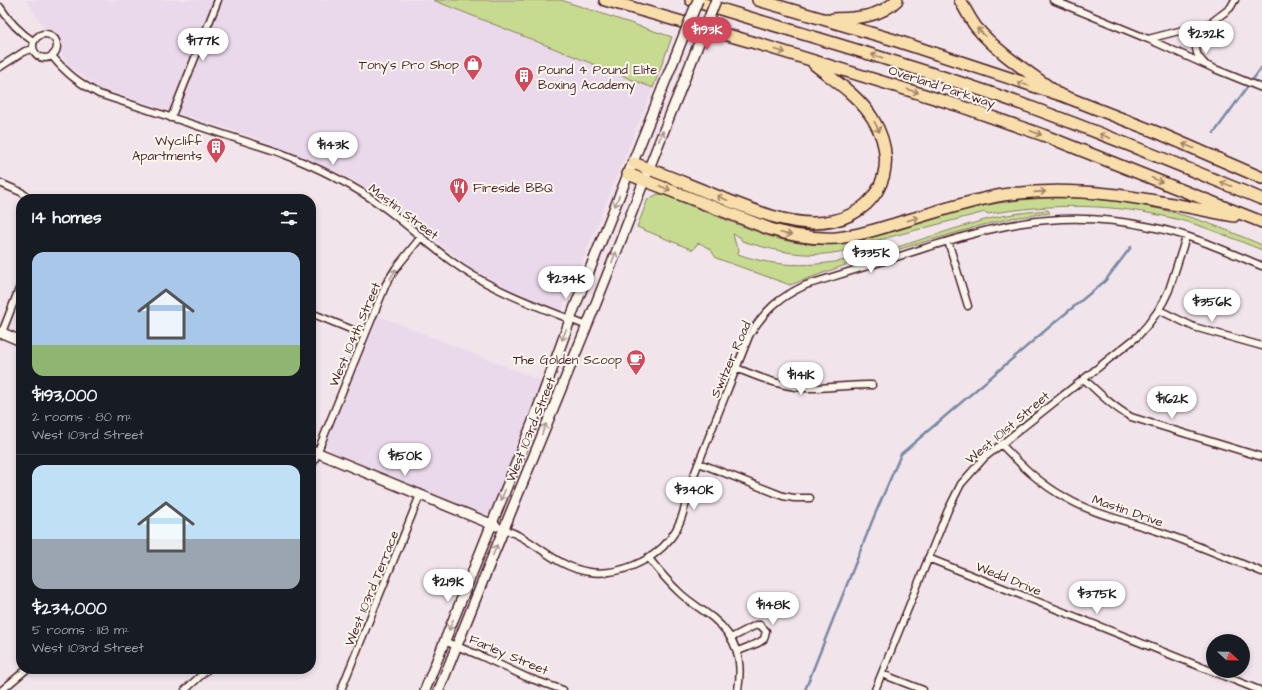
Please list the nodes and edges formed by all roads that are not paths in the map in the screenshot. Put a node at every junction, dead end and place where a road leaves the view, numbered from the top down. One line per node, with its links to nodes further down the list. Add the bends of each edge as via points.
1 (218, 0): 23 (street)
2 (605, 0): 18 (highway, Overland Parkway, one-way to 18)
3 (691, 0): 31 (highway, Overland Parkway, one-way to 3, via 1076,124 974,87)
4 (698, 0): 24 (main road, West 103rd Street, bridge)
5 (716, 0): 25 (main road, West 103rd Street, one-way to 5, bridge)
6 (758, 0): 12 (highway)
7 (897, 0): 12 (highway, via 883,11 865,17)
8 (960, 0): 22 (highway, one-way to 8, via 993,44 976,27)
9 (1053, 0): 14 (street)
10 (1235, 0): 13 (street)
11 (0, 7): 15 (street, via 9,21)
12 (824, 20): 22 (highway, one-way to 12, via 890,39)
13 (1210, 23): 14 (street); 19 (street, via 1201,33 1197,45 1197,54)
14 (1148, 39): 19 (street)
15 (33, 41): 16 (street); 17 (street, via 39,34 51,35 57,45)
16 (33, 49): 17 (street, via 41,57); 20 (street, via 25,51)
17 (52, 56): 23 (street, Mastin Street, via 82,85 99,94)
18 (809, 60): 25 (highway, one-way to 25, via 854,95 873,119 882,138 886,156 884,176 877,191 859,210 827,222 793,221 759,213); 32 (highway, Overland Parkway, one-way to 32, via 1016,125)
19 (1206, 65): 21 (street)
20 (0, 67)
21 (1260, 87)
22 (1061, 96): 27 (highway, one-way to 22, via 1162,134)
23 (171, 118): 34 (street, Mastin Street, via 278,152 334,176 364,193)
24 (633, 163): 25 (highway); 26 (main road, West 103rd Street)
25 (648, 168): 28 (main road, West 103rd Street)
26 (628, 174): 28 (highway); 41 (main road, West 103rd Street, one-way to 41)
27 (1262, 178)
28 (644, 180): 32 (highway, one-way to 32, via 770,230 821,238 869,232 983,199 1050,191 1137,197); 42 (main road, West 103rd Street, one-way to 28)
29 (0, 183): 30 (street)
30 (24, 194)
31 (1262, 199)
32 (1262, 222)
33 (1186, 236): 35 (street, Switzer Road, via 1126,222 1075,219 1008,225); 36 (street, Switzer Road); 39 (street, West 101st Street, via 1169,290)
34 (421, 237): 41 (street, Mastin Street, via 459,267 479,279); 44 (street, West 104th Street, one-way to 34, via 386,284)
35 (948, 241): 38 (street); 47 (street, Switzer Road, via 806,285 789,293 758,321)
36 (1262, 266)
37 (16, 296): 43 (street)
38 (968, 306)
39 (1159, 310): 46 (street, via 1194,327); 48 (street, West 101st Street, via 1138,336)
40 (316, 315): 44 (street)
41 (570, 319): 42 (street, Mastin Street); 57 (main road, West 103rd Street, one-way to 57, via 534,418)
42 (587, 326): 58 (main road, West 103rd Street, one-way to 42)
43 (1, 334): 45 (main road)
44 (365, 334): 51 (street, West 104th Street)
45 (16, 339)
46 (1262, 346)
47 (736, 368): 49 (street, via 777,383 804,388); 54 (street, Switzer Road)
48 (1084, 379): 50 (street, West 101st Street); 53 (street, via 1106,400 1131,417)
49 (872, 385)
50 (1000, 444): 60 (street, West 101st Street, via 961,484); 61 (street, Mastin Drive, via 1028,472 1067,499)
51 (316, 446)
52 (316, 452): 55 (main road)
53 (1262, 457)
54 (699, 463): 56 (street, via 783,496); 59 (street, Switzer Road, via 678,526 661,549)
55 (420, 495): 57 (main road); 71 (street, West 103rd Terrace)
56 (810, 498)
57 (491, 524): 58 (main road); 63 (main road, West 103rd Street, one-way to 63)
58 (503, 528): 59 (street, Switzer Road, via 516,533 561,563 590,572 622,570); 64 (main road, West 103rd Street, one-way to 58)
59 (648, 557): 62 (street, via 681,594 713,618)
60 (928, 558): 68 (street, West 101st Street); 78 (street, Wedd Drive)
61 (1262, 572)
62 (731, 638): 65 (street); 65 (street, via 756,625 760,625 766,631 764,639)
63 (444, 641): 64 (street, Farley Street); 72 (main road, West 103rd Street)
64 (456, 646): 73 (main road, West 103rd Street); 74 (street, Farley Street, via 526,677)
65 (738, 651): 75 (street)
66 (21, 674): 69 (street)
67 (203, 674): 70 (street)
68 (882, 674): 76 (street, West 101st Street); 77 (street)
69 (2, 690)
70 (185, 690)
71 (341, 690)
72 (425, 690)
73 (439, 690)
74 (563, 690)
75 (738, 690)
76 (875, 690)
77 (923, 690)
78 (1259, 690)

